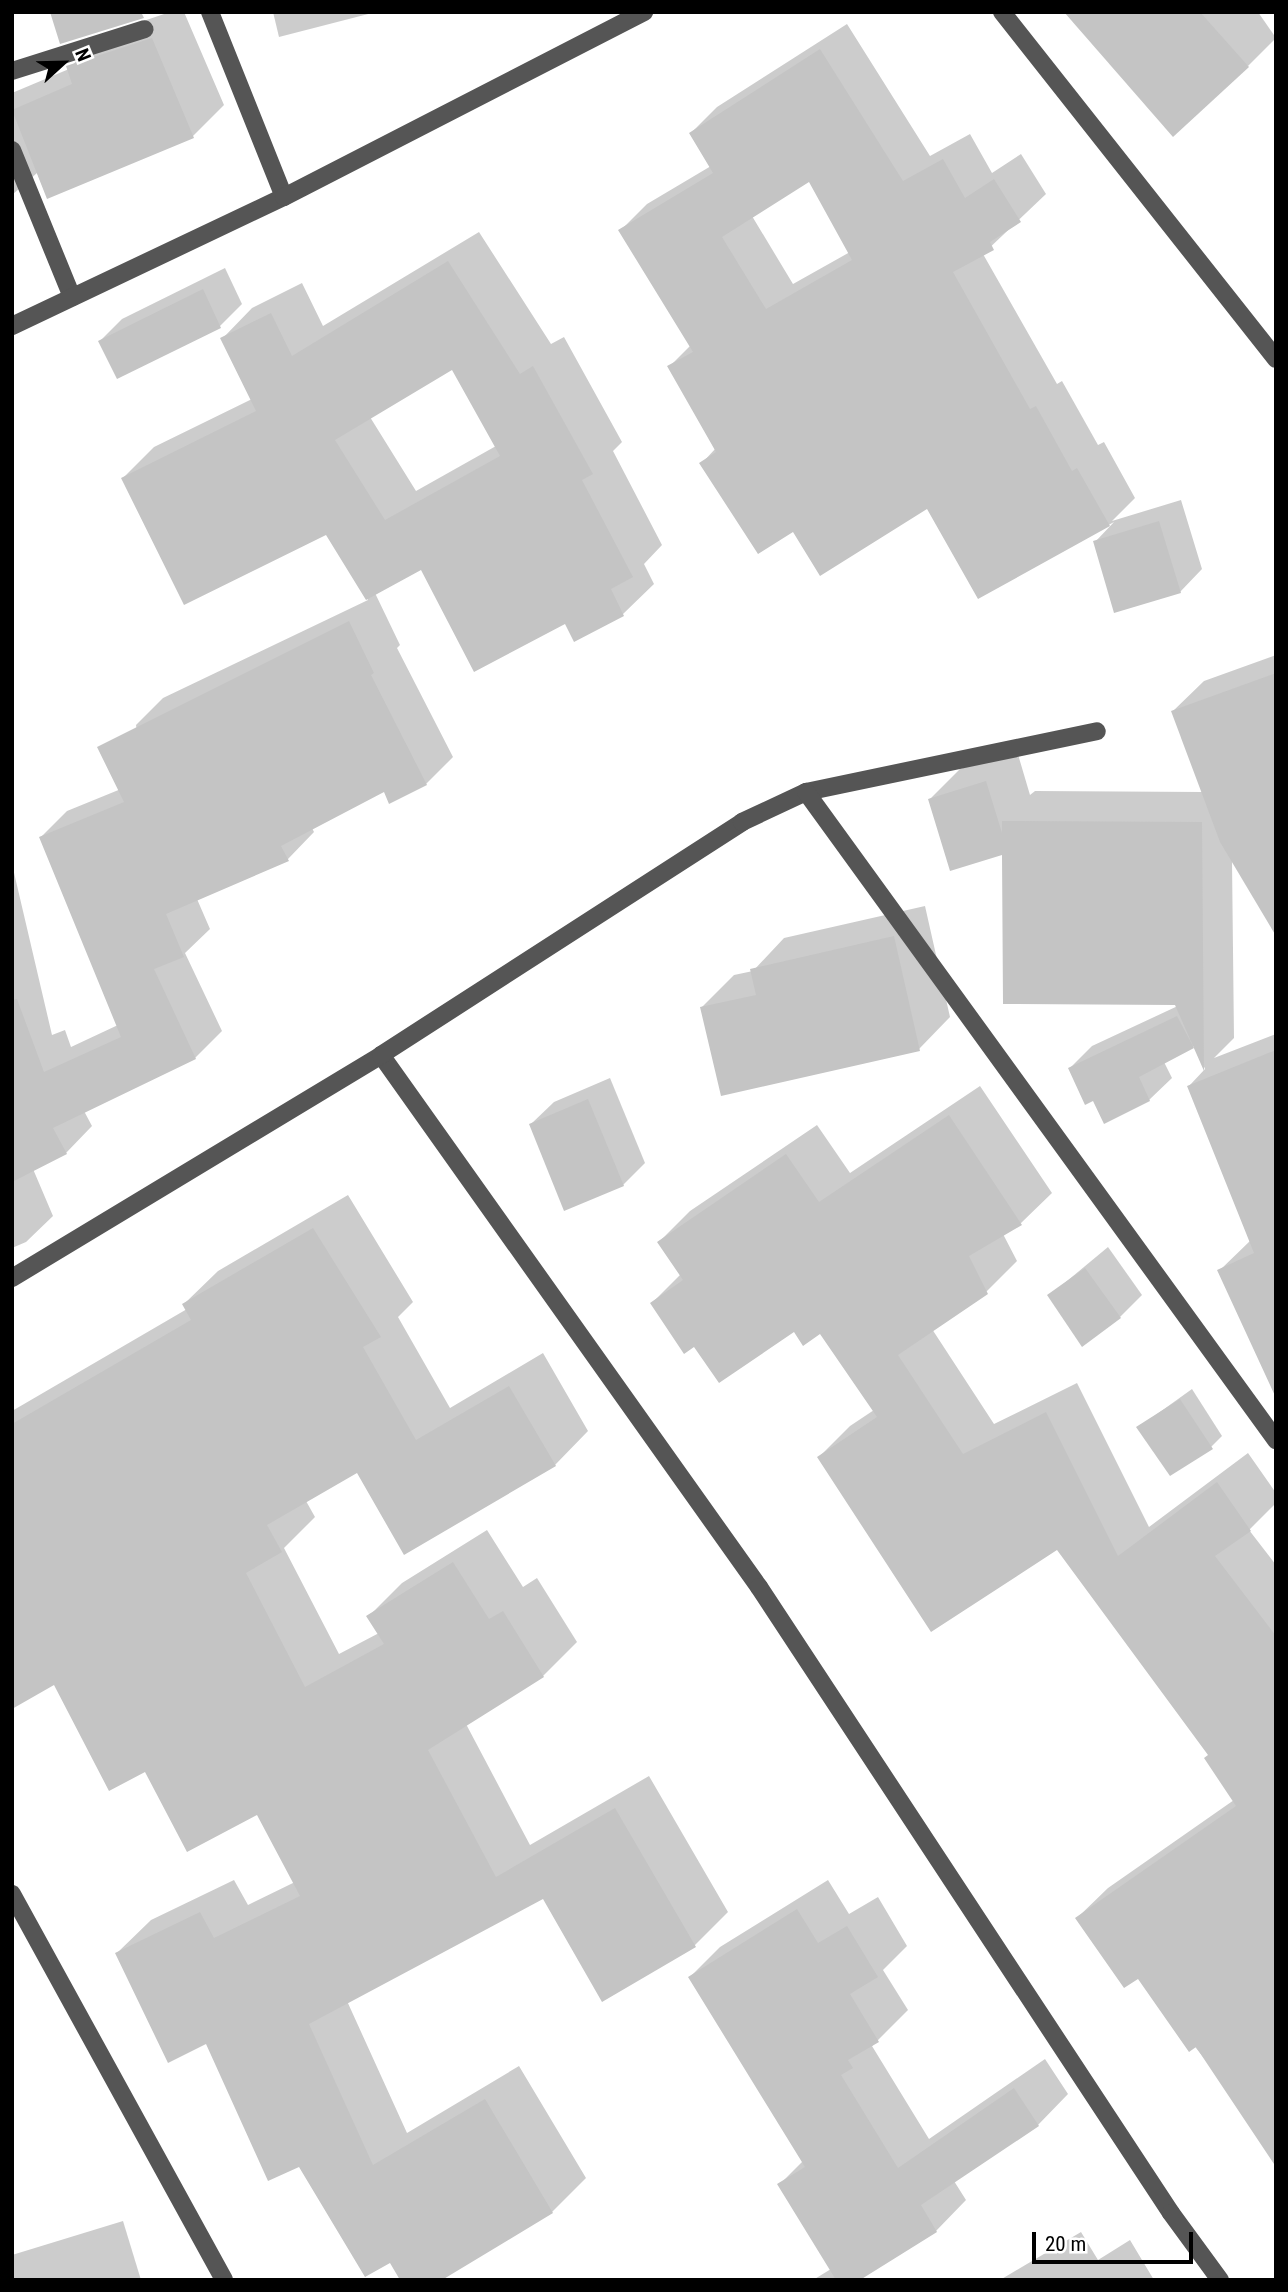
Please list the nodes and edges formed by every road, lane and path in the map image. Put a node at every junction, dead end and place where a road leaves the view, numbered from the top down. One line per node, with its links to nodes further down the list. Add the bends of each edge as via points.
1 (210, 12): 7 (street)
2 (644, 12): 7 (street)
3 (1002, 12): 10 (street)
4 (145, 29): 5 (street)
5 (12, 71)
6 (12, 150): 8 (street)
7 (284, 197): 8 (street)
8 (72, 297): 9 (street)
9 (12, 326)
10 (1276, 359)
11 (1097, 732): 12 (street)
12 (806, 792): 13 (street, via 742,822); 15 (street)
13 (381, 1055): 14 (street); 19 (street, via 759,1587 1171,2213)
14 (12, 1278)
15 (1276, 1440)
16 (12, 1894): 17 (street)
17 (19, 1922): 18 (street)
18 (224, 2280)
19 (1220, 2280)

